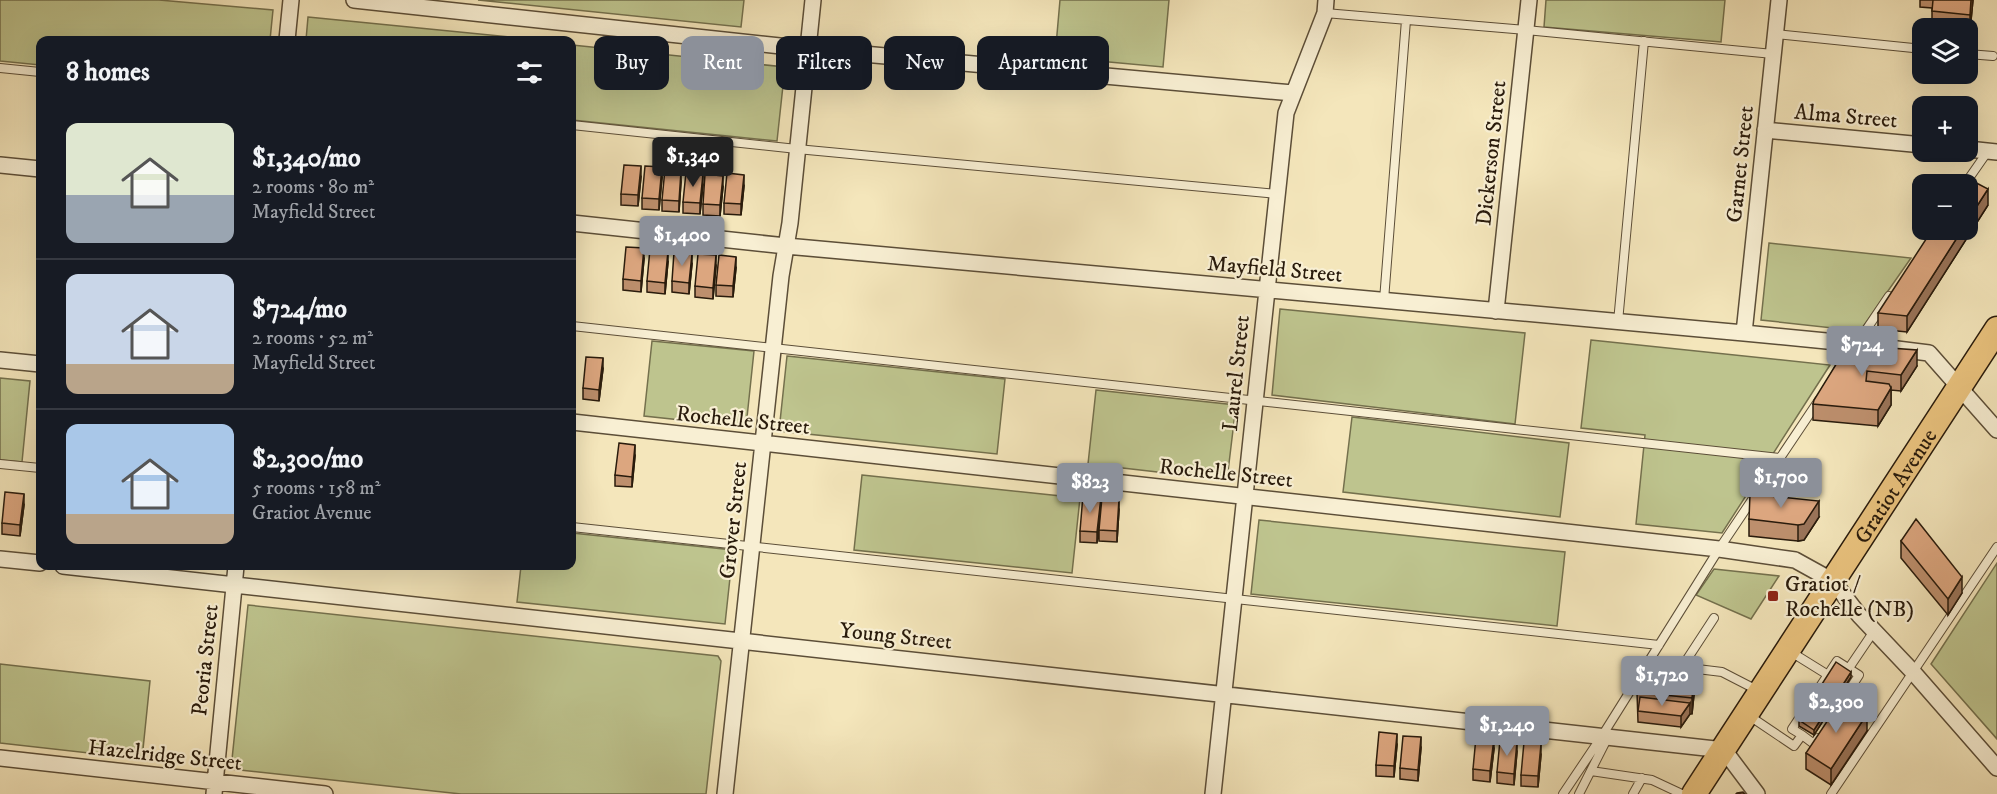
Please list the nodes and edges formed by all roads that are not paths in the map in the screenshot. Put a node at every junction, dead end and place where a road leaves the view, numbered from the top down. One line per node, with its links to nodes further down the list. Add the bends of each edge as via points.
1 (291, 0): 10 (street)
2 (354, 0): 13 (street)
3 (813, 0): 11 (street, Grover Street)
4 (1529, 0): 8 (street, Dickerson Street)
5 (1779, 0): 9 (street, Garnet Street)
6 (1325, 7): 7 (lane); 22 (street, Laurel Street)
7 (1406, 20): 8 (lane); 36 (lane)
8 (1526, 30): 12 (lane); 37 (street, Dickerson Street)
9 (1776, 34): 14 (lane); 15 (street, Garnet Street)
10 (287, 36)
11 (809, 36)
12 (1644, 41): 15 (lane); 38 (lane)
13 (776, 46)
14 (1912, 48)
15 (1773, 54): 24 (street, Garnet Street)
16 (872, 55): 22 (street)
17 (1978, 55): 18 (lane)
18 (1993, 56)
19 (0, 68): 20 (lane)
20 (36, 72)
21 (803, 90): 26 (street, Grover Street)
22 (1293, 93): 31 (street, Laurel Street, via 1286,113)
23 (576, 125): 26 (lane)
24 (1765, 130): 25 (street, Alma Street); 41 (street, Garnet Street)
25 (1912, 144)
26 (797, 149): 31 (lane); 33 (street, Grover Street)
27 (1992, 152): 30 (lane)
28 (0, 165): 29 (street)
29 (36, 169)
30 (1973, 174)
31 (1277, 194): 35 (street, Laurel Street)
32 (576, 223): 33 (street, Mayfield Street)
33 (786, 246): 35 (street, Mayfield Street); 43 (street, Grover Street)
34 (1896, 286): 42 (lane)
35 (1266, 290): 36 (street, Mayfield Street); 48 (street, Laurel Street)
36 (1384, 300): 37 (street, Mayfield Street)
37 (1496, 311): 38 (street, Mayfield Street)
38 (1618, 321): 41 (street, Mayfield Street)
39 (576, 326): 43 (lane)
40 (1997, 328): 46 (main road, Gratiot Avenue)
41 (1744, 333): 42 (street, Mayfield Street)
42 (1854, 348): 46 (street, Mayfield Street, via 1929,353)
43 (773, 349): 48 (lane); 51 (street, Grover Street)
44 (0, 360): 45 (street)
45 (36, 364)
46 (1959, 387): 50 (street, Mayfield Street); 64 (main road, Gratiot Avenue)
47 (1825, 391): 52 (lane)
48 (1255, 401): 52 (lane); 55 (street, Laurel Street)
49 (576, 422): 51 (street, Rochelle Street)
50 (1997, 430)
51 (763, 444): 55 (street, Rochelle Street); 57 (street, Grover Street)
52 (1780, 458): 59 (lane)
53 (0, 464): 54 (lane)
54 (36, 468)
55 (1245, 497): 59 (street, Rochelle Street); 66 (street, Laurel Street)
56 (576, 527): 57 (lane)
57 (752, 547): 66 (lane); 69 (street, Grover Street)
58 (1997, 547): 75 (lane)
59 (1719, 549): 64 (street, Rochelle Street, via 1795,560); 70 (lane)
60 (0, 559): 61 (street)
61 (36, 563)
62 (101, 570): 65 (street, Young Street)
63 (236, 570): 65 (street, Peoria Street)
64 (1833, 581): 68 (street); 71 (main road, Gratiot Avenue)
65 (234, 584): 69 (street, Young Street); 89 (street, Peoria Street)
66 (1234, 600): 70 (lane); 78 (street, Laurel Street)
67 (1714, 618): 73 (lane)
68 (1874, 631): 74 (lane); 75 (street)
69 (742, 641): 78 (street, Young Street); 91 (street, Grover Street)
70 (1659, 645): 72 (lane)
71 (1788, 651): 76 (lane); 77 (main road, Gratiot Avenue)
72 (1648, 663): 73 (lane); 83 (lane)
73 (1682, 667): 77 (lane, via 1722,672)
74 (1849, 668): 76 (lane, via 1837,661); 79 (lane, via 1859,675 1835,712)
75 (1913, 672): 86 (street); 99 (lane)
76 (1828, 675): 82 (lane, via 1792,729)
77 (1761, 692): 80 (main road, Gratiot Avenue)
78 (1224, 694): 83 (street, Young Street); 92 (street, Laurel Street)
79 (1831, 709)
80 (1747, 714): 82 (lane, via 1794,746); 84 (main road, Gratiot Avenue)
81 (1824, 728): 82 (lane, via 1814,744)
82 (1802, 735)
83 (1605, 737): 84 (street, Young Street); 87 (lane); 93 (lane)
84 (1724, 750): 97 (main road, Gratiot Avenue); 98 (street)
85 (0, 758): 89 (street, Hazelridge Street)
86 (1997, 768)
87 (1591, 771): 88 (lane); 94 (lane)
88 (1642, 778): 95 (lane); 96 (lane)
89 (214, 788): 90 (street, Hazelridge Street)
90 (325, 794)
91 (726, 794)
92 (1213, 794)
93 (1563, 794)
94 (1579, 794)
95 (1633, 794)
96 (1682, 794)
97 (1694, 794)
98 (1757, 794)
99 (1831, 794)

